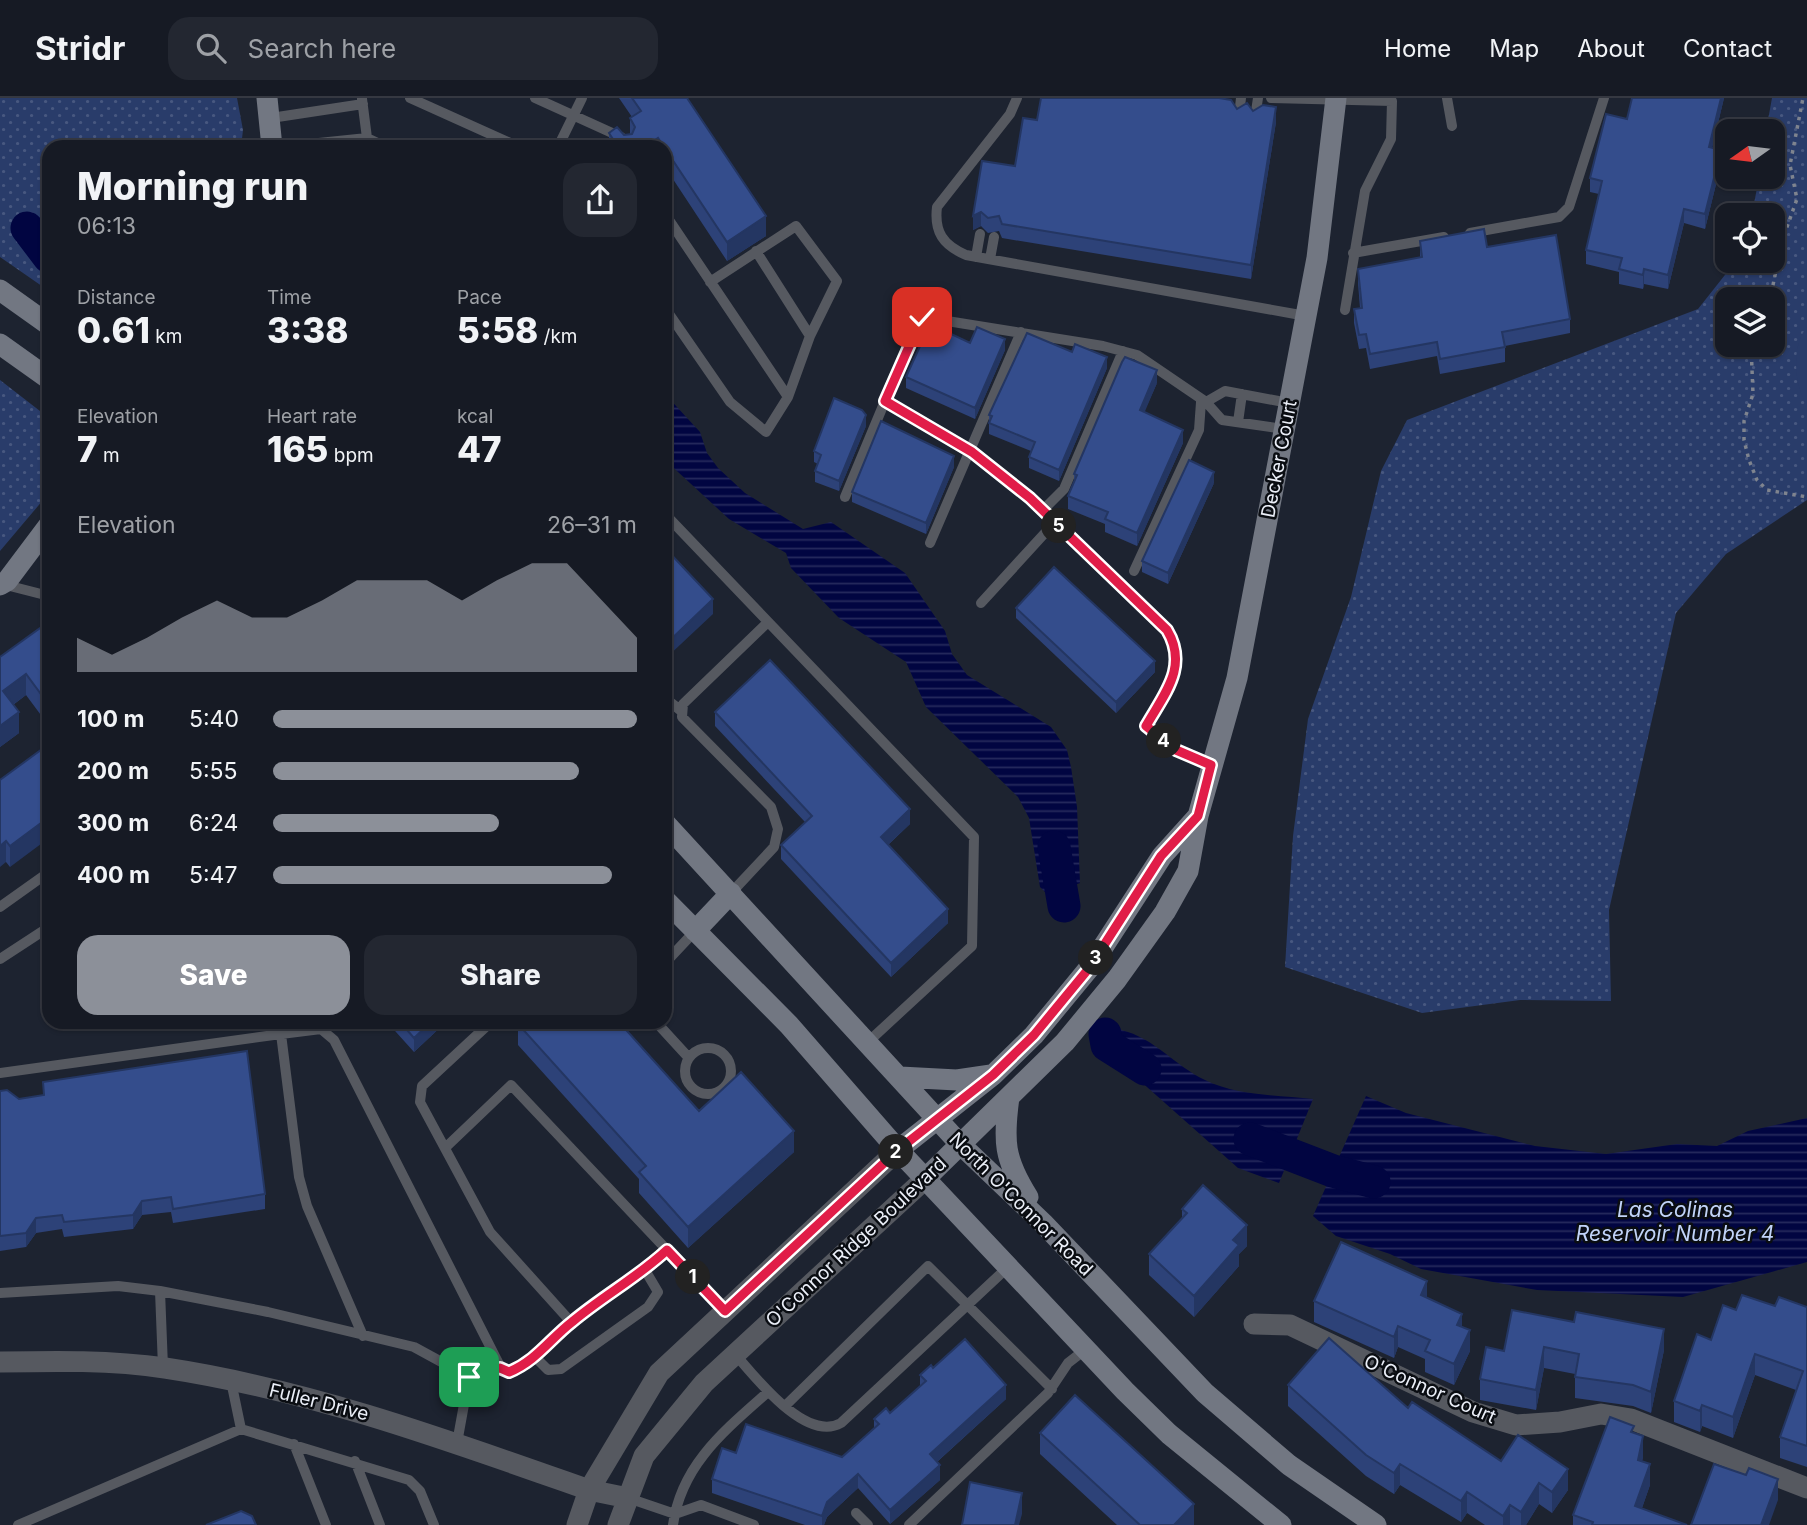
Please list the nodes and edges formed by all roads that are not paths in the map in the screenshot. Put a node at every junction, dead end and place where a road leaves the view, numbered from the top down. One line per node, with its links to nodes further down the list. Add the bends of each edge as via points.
1 (410, 98): 20 (lane)
2 (535, 98): 14 (lane)
3 (582, 98): 14 (lane)
4 (1017, 98): 28 (lane, via 1010,114 937,207 935,222 940,236 951,248)
5 (1241, 98): 15 (lane)
6 (1258, 98): 16 (lane)
7 (1271, 98): 10 (lane)
8 (1447, 98): 17 (lane)
9 (1604, 98): 27 (lane, via 1576,192 1559,217)
10 (1336, 99): 11 (lane); 33 (main road, Decker Court)
11 (1392, 99): 27 (lane, via 1391,139 1365,191)
12 (363, 101): 13 (lane); 19 (lane)
13 (269, 108): 18 (main road)
14 (574, 116): 21 (lane); 22 (lane)
15 (1239, 116)
16 (1255, 118)
17 (1452, 125)
18 (271, 140)
19 (367, 140)
20 (503, 140)
21 (562, 140)
22 (623, 140)
23 (672, 228): 30 (lane)
24 (980, 234): 28 (lane)
25 (994, 237): 29 (lane)
26 (757, 251): 30 (lane); 37 (lane); 37 (lane, via 796,226 837,281)
27 (1353, 253): 32 (lane)
28 (976, 257): 29 (lane)
29 (990, 259): 33 (lane)
30 (710, 282): 42 (lane)
31 (0, 290): 35 (main road)
32 (1345, 310)
33 (1306, 316): 45 (main road, Decker Court)
34 (672, 318): 42 (lane, via 730,402 766,432)
35 (42, 319)
36 (1021, 332): 39 (lane); 43 (lane, via 922,317); 48 (lane)
37 (810, 336): 42 (lane)
38 (0, 344): 40 (main road)
39 (1123, 351): 44 (lane, via 1154,364); 50 (lane, via 1064,489)
40 (42, 374)
41 (1242, 394): 44 (lane, via 1225,391); 45 (lane); 46 (lane)
42 (788, 397)
43 (885, 401): 48 (lane); 49 (lane)
44 (1203, 402): 46 (lane, via 1222,419); 55 (lane, via 1199,430)
45 (1289, 403): 47 (main road, Decker Court)
46 (1238, 422): 47 (lane)
47 (1284, 429): 62 (main road, Decker Court, via 1237,678)
48 (972, 452): 50 (lane); 54 (lane)
49 (845, 497)
50 (1043, 510): 52 (lane)
51 (672, 521): 59 (lane)
52 (1055, 522): 58 (lane); 62 (lane, via 1167,630 1177,651 1176,674 1146,726 1176,750)
53 (42, 536): 56 (main road)
54 (930, 543)
55 (1134, 571)
56 (1, 585): 57 (lane)
57 (42, 594)
58 (981, 603)
59 (768, 622): 61 (lane); 76 (lane, via 974,837 972,946)
60 (672, 703): 61 (lane)
61 (681, 710): 66 (lane, via 682,717 771,807 778,829 774,847)
62 (1211, 765): 63 (main road, Decker Court)
63 (1198, 816): 79 (main road, O'Connor Ridge Boulevard, via 1161,856 1090,967 1034,1035); 81 (main road, O'Connor Ridge Boulevard, via 1188,871 1166,912 1065,1042)
64 (672, 831): 66 (main road, North O'Connor Road)
65 (42, 877): 68 (lane)
66 (731, 893): 69 (main road); 76 (main road, North O'Connor Road)
67 (672, 907): 69 (main road)
68 (0, 908)
69 (695, 931): 71 (lane); 85 (main road, via 789,1025)
70 (42, 932): 72 (lane)
71 (672, 956)
72 (0, 959)
73 (483, 1029): 84 (lane, via 422,1086 420,1102)
74 (662, 1029): 77 (lane)
75 (281, 1034): 78 (lane); 97 (lane, via 299,1177); 103 (lane, via 321,1029 334,1040)
76 (868, 1042): 80 (main road, North O'Connor Road)
77 (689, 1058): 77 (lane, via 687,1081 697,1092 712,1095 730,1081 732,1066 717,1049 701,1049)
78 (0, 1073)
79 (993, 1075): 80 (main road, via 957,1080); 82 (main road, O'Connor Ridge Boulevard)
80 (900, 1077): 82 (main road, North O'Connor Road)
81 (1009, 1097): 83 (main road, O'Connor Ridge Boulevard); 87 (main road, via 1007,1159)
82 (939, 1120): 83 (main road, North O'Connor Road); 85 (main road, O'Connor Ridge Boulevard)
83 (960, 1144): 86 (main road, O'Connor Ridge Boulevard); 87 (main road, North O'Connor Road)
84 (444, 1149): 88 (lane, via 511,1085); 95 (lane, via 490,1232)
85 (898, 1150): 86 (main road); 94 (street, O'Connor Ridge Boulevard)
86 (925, 1179): 89 (main road); 99 (street, O'Connor Ridge Boulevard)
87 (1043, 1223): 128 (main road, North O'Connor Road, via 1205,1393 1289,1465)
88 (667, 1250): 90 (lane); 94 (lane)
89 (1008, 1267): 93 (lane); 98 (main road)
90 (645, 1270): 95 (lane); 100 (lane, via 658,1292 648,1307 561,1369 548,1370)
91 (160, 1291): 92 (lane, via 118,1286); 97 (lane); 102 (lane)
92 (0, 1293)
93 (969, 1304): 106 (lane); 108 (lane, via 832,1429 819,1428); 108 (lane, via 928,1266)
94 (725, 1311): 114 (street, O'Connor Ridge Boulevard, via 659,1373)
95 (571, 1322): 100 (lane)
96 (1254, 1324): 113 (street, O'Connor Court, via 1290,1325 1473,1412 1505,1422 1560,1422 1601,1414 1630,1419)
97 (363, 1336): 104 (lane, via 414,1347)
98 (1086, 1349): 106 (lane, via 1068,1363); 127 (main road, via 1168,1434)
99 (735, 1354): 107 (lane); 115 (street, O'Connor Ridge Boulevard, via 704,1383 644,1455)
100 (535, 1357): 103 (lane, via 509,1372)
101 (0, 1362): 102 (street, Fuller Drive, via 82,1361)
102 (163, 1367): 105 (street, Fuller Drive)
103 (500, 1368): 104 (lane)
104 (469, 1377): 110 (lane)
105 (231, 1381): 109 (lane); 110 (street, Fuller Drive, via 359,1410)
106 (1052, 1389): 126 (lane)
107 (768, 1392): 108 (lane); 117 (lane, via 697,1462 685,1480)
108 (785, 1406)
109 (241, 1429): 111 (lane); 118 (lane)
110 (457, 1443): 114 (street, Fuller Drive)
111 (294, 1444): 112 (lane); 119 (lane)
112 (355, 1461): 120 (lane); 121 (lane, via 409,1480 420,1492)
113 (1807, 1488)
114 (589, 1490): 115 (street, Fuller Drive); 122 (street, O'Connor Ridge Boulevard)
115 (628, 1498): 117 (lane); 123 (street, O'Connor Ridge Boulevard)
116 (856, 1513): 125 (lane)
117 (674, 1520): 124 (lane, via 701,1505)
118 (21, 1524)
119 (326, 1525)
120 (380, 1525)
121 (434, 1525)
122 (577, 1525)
123 (618, 1525)
124 (754, 1525)
125 (868, 1525)
126 (909, 1525)
127 (1281, 1525)
128 (1376, 1525)

